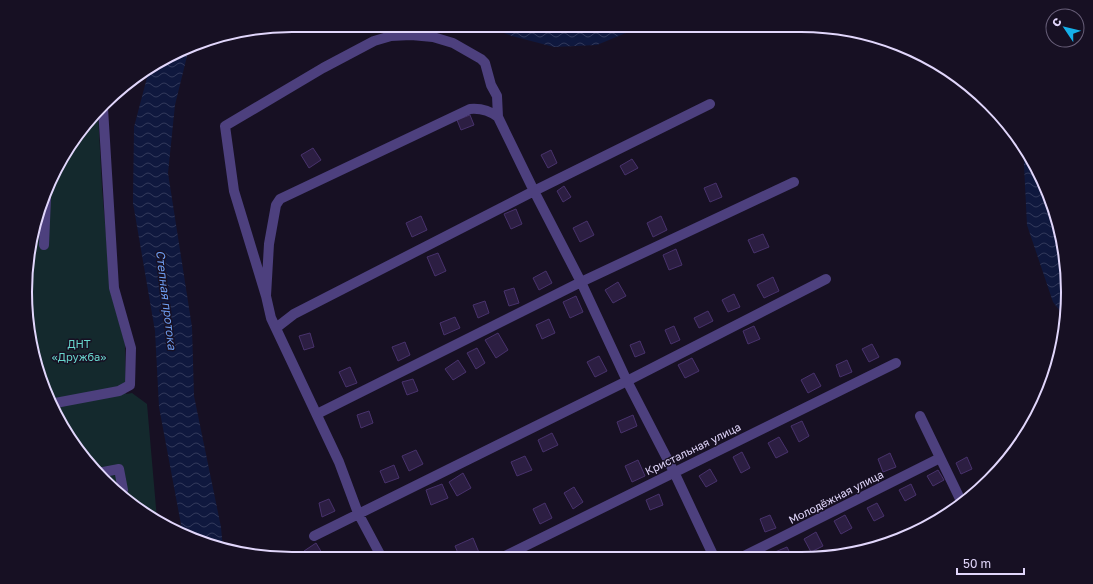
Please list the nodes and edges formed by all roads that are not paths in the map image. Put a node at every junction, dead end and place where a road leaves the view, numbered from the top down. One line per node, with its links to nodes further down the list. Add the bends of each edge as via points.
1 (710, 104): 5 (street)
2 (103, 113): 14 (street, via 114,288 131,348 130,385 119,391)
3 (498, 117): 5 (street); 10 (street, via 484,110 470,109 280,199 276,205 269,244); 10 (street, via 497,96 485,63 481,59 452,43 411,34 374,41 226,126 234,191)
4 (794, 182): 9 (street)
5 (534, 191): 9 (street); 11 (street, via 294,314)
6 (46, 210): 7 (street)
7 (44, 245)
8 (826, 279): 13 (street)
9 (581, 282): 13 (street); 15 (street)
10 (266, 296): 11 (street)
11 (276, 328): 15 (street)
12 (896, 363): 19 (street, Кристальная улица)
13 (627, 381): 19 (street); 22 (street)
14 (57, 403)
15 (317, 414): 22 (street, via 339,462)
16 (920, 416): 17 (street)
17 (940, 458): 21 (street); 27 (street, Молодёжная улица)
18 (104, 472): 20 (street, via 119,469)
19 (674, 472): 25 (street, Кристальная улица); 26 (street)
20 (123, 488)
21 (959, 498)
22 (358, 514): 23 (street); 24 (street)
23 (314, 536)
24 (379, 552)
25 (513, 552)
26 (712, 552)
27 (752, 552)

